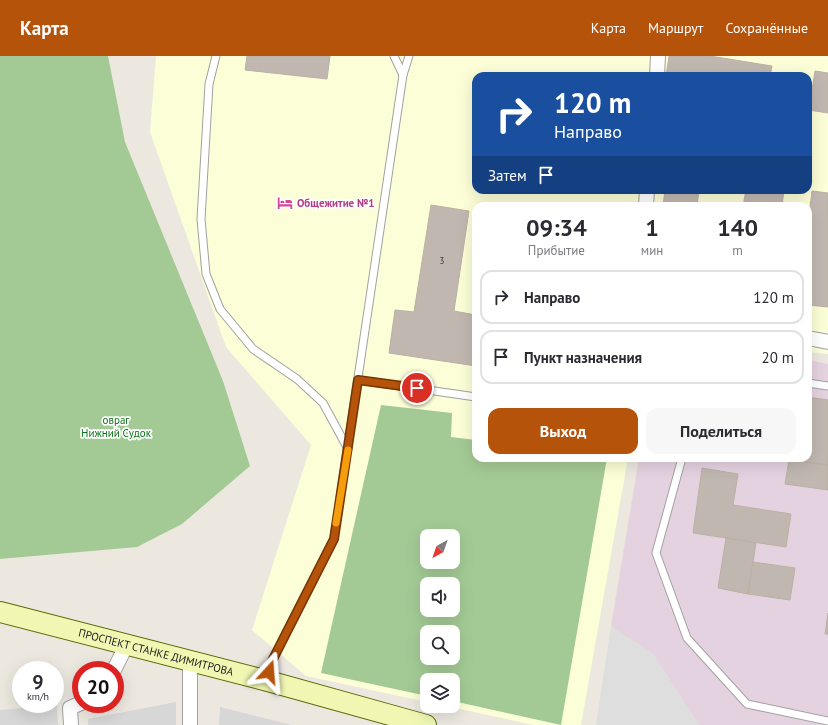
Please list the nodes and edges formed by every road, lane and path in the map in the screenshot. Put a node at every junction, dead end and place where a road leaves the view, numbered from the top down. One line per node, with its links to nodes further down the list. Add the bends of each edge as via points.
1 (216, 56): 13 (lane, via 209,84 201,219 206,274 220,309 253,349 297,379 323,403)
2 (394, 56): 6 (lane)
3 (408, 56): 6 (lane)
4 (658, 56): 5 (street)
5 (656, 72)
6 (403, 75): 9 (lane)
7 (812, 339): 8 (street)
8 (828, 342)
9 (358, 380): 12 (lane); 13 (lane)
10 (812, 384): 11 (lane)
11 (828, 386)
12 (472, 396)
13 (348, 449): 19 (lane, via 334,539 271,663)
14 (681, 462): 21 (lane, via 656,553 687,638 747,704)
15 (0, 612): 16 (main road, ПРОСПЕКТ СТАНКЕ ДИМИТРОВА)
16 (127, 644): 17 (street); 18 (main road, ПРОСПЕКТ СТАНКЕ ДИМИТРОВА)
17 (118, 661)
18 (190, 661): 19 (main road, ПРОСПЕКТ СТАНКЕ ДИМИТРОВА); 24 (street)
19 (268, 681): 22 (main road, ПРОСПЕКТ СТАНКЕ ДИМИТРОВА)
20 (72, 707): 23 (street)
21 (828, 721)
22 (415, 724)
23 (71, 725)
24 (190, 725)

